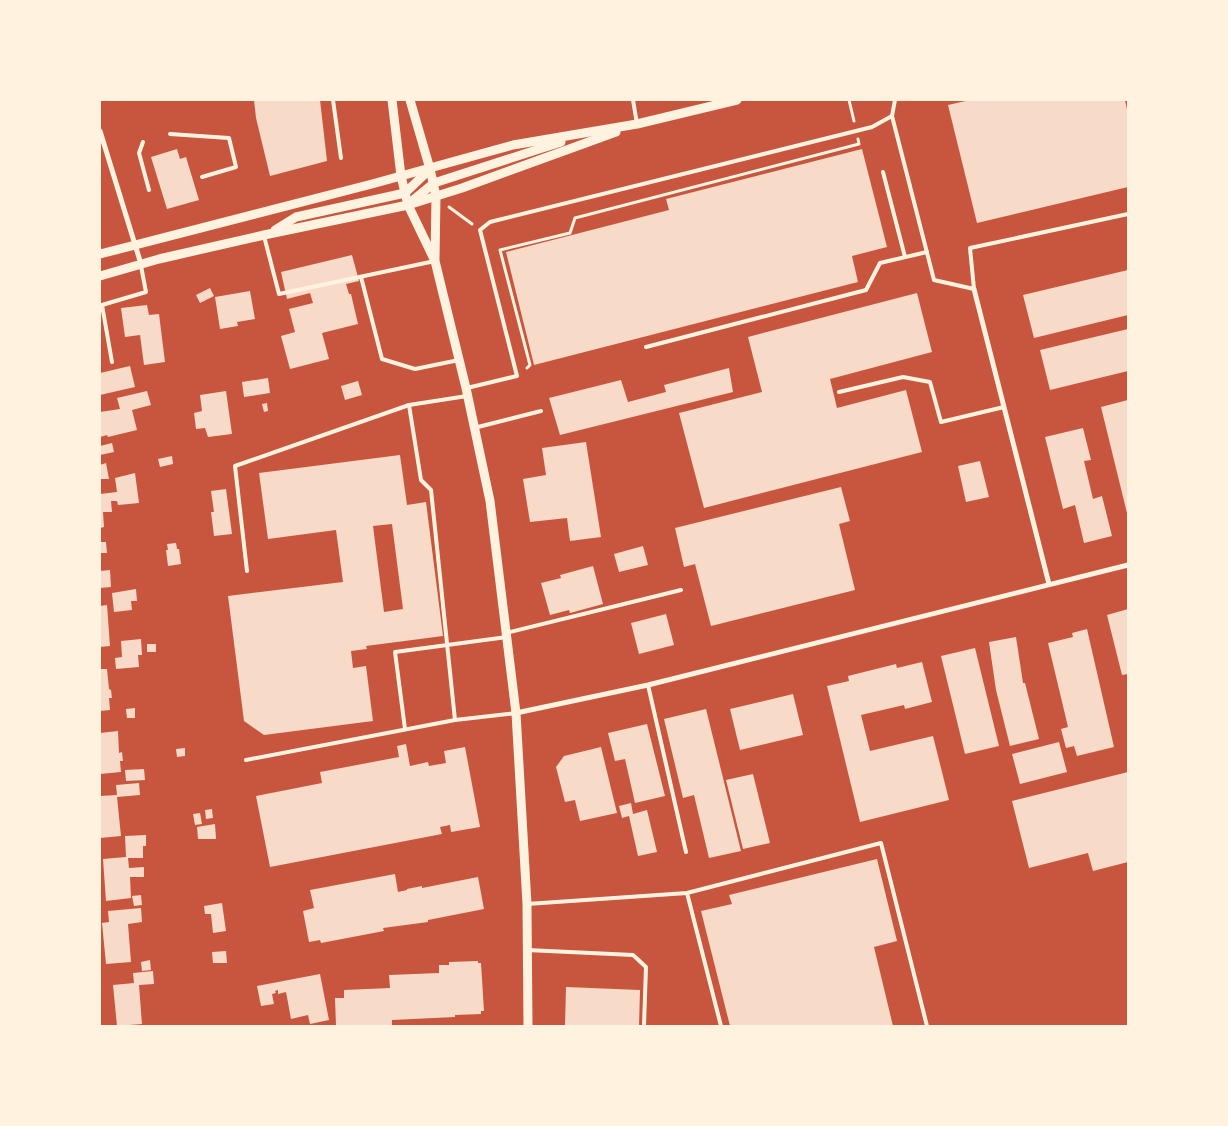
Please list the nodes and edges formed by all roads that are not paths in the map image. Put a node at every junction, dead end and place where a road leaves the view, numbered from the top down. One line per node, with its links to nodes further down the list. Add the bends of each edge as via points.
1 (333, 100): 13 (lane)
2 (392, 100): 16 (street)
3 (410, 100): 14 (street)
4 (633, 100): 8 (lane)
5 (737, 100): 8 (street)
6 (895, 100): 7 (lane)
7 (892, 116): 26 (lane); 37 (lane, via 872,127 490,222 480,230 517,376)
8 (637, 124): 10 (street); 21 (street)
9 (100, 131): 25 (street)
10 (587, 133): 14 (street, via 513,145); 18 (street)
11 (170, 134): 17 (lane, via 229,138 236,167)
12 (143, 142): 19 (lane, via 139,153)
13 (340, 158)
14 (430, 169): 16 (street); 18 (street); 20 (street)
15 (884, 172): 28 (lane)
16 (401, 176): 20 (street); 25 (street)
17 (202, 177)
18 (434, 183): 21 (street); 22 (street)
19 (149, 190)
20 (405, 193): 22 (street); 24 (street, via 296,217)
21 (436, 196): 22 (street); 29 (street)
22 (408, 204): 24 (street); 29 (street)
23 (1128, 214): 33 (lane, via 970,248)
24 (266, 234): 30 (street); 32 (lane, via 279,294)
25 (135, 245): 27 (street); 30 (street)
26 (927, 252): 28 (lane); 33 (lane, via 934,280)
27 (100, 254)
28 (905, 257): 34 (lane, via 880,263 866,290)
29 (435, 262): 32 (lane); 35 (street)
30 (141, 264): 31 (street); 36 (lane, via 146,292 102,305)
31 (100, 276)
32 (361, 277): 35 (lane, via 382,359 415,369)
33 (974, 289): 40 (street)
34 (646, 346)
35 (459, 360): 37 (street)
36 (112, 362)
37 (467, 392): 39 (lane); 42 (street)
38 (840, 392): 40 (lane, via 903,377 930,382 941,422)
39 (409, 405): 44 (lane, via 235,466); 48 (lane, via 421,480 431,490)
40 (1004, 407): 45 (street)
41 (541, 411): 42 (lane)
42 (474, 428): 47 (street, via 490,501)
43 (1128, 565): 45 (street)
44 (247, 571)
45 (1049, 584): 49 (street)
46 (681, 590): 47 (lane)
47 (506, 635): 48 (lane); 50 (street)
48 (448, 645): 51 (lane); 52 (lane, via 395,652)
49 (648, 685): 50 (street); 54 (lane)
50 (516, 712): 51 (lane); 56 (street)
51 (455, 720): 52 (lane)
52 (405, 729): 53 (lane)
53 (246, 760)
54 (686, 852)
55 (687, 893): 56 (lane); 60 (lane); 61 (lane, via 882,843)
56 (527, 904): 57 (street)
57 (527, 950): 58 (street); 59 (lane, via 633,955 646,967)
58 (528, 1026)
59 (644, 1026)
60 (721, 1026)
61 (927, 1026)

